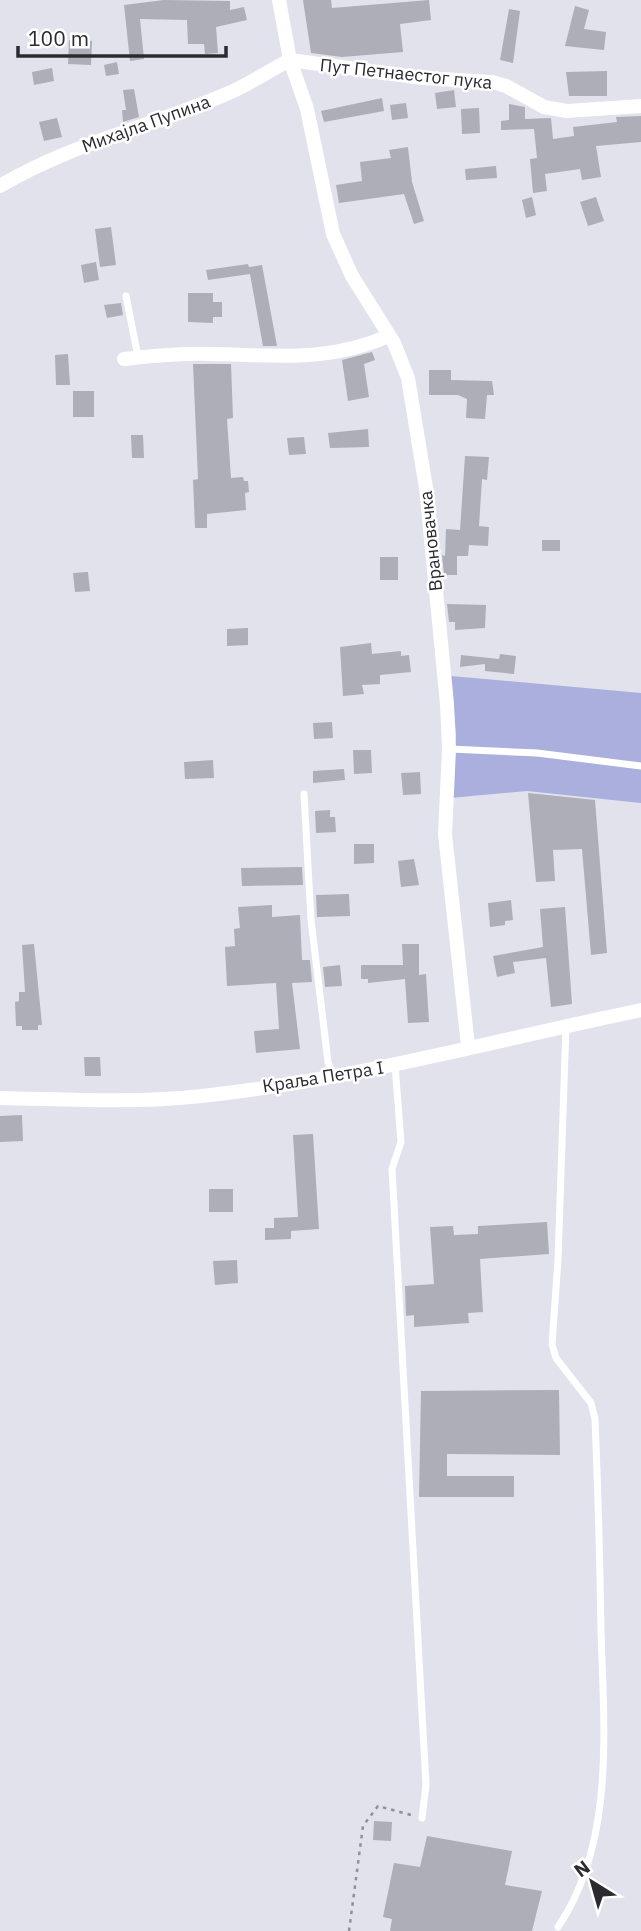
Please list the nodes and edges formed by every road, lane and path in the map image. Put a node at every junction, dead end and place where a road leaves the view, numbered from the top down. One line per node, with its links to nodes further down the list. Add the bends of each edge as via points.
1 (279, 0): 2 (street, Врановачка)
2 (290, 60): 3 (street, Пут Петнаестог пука, via 492,82 544,107 567,111); 4 (street, Михајла Пупина, via 225,95 30,167); 6 (street, Врановачка, via 307,109 334,234 352,276)
3 (641, 106)
4 (0, 186)
5 (126, 296): 7 (lane)
6 (389, 336): 7 (street, via 339,354); 8 (street, Врановачка, via 408,379 426,488)
7 (131, 359)
8 (449, 749): 9 (lane, via 537,752); 13 (street, Врановачка, via 445,834)
9 (641, 766)
10 (304, 794): 15 (lane, via 312,920)
11 (641, 1010): 12 (street, Краља Петра I)
12 (566, 1026): 13 (street, Краља Петра I); 18 (lane, via 552,1343 556,1358 591,1403 595,1419 604,1737 595,1836 572,1906)
13 (468, 1046): 14 (street, Краља Петра I)
14 (395, 1065): 15 (street, Краља Петра I); 17 (lane, via 401,1142 392,1169 426,1785)
15 (333, 1076): 16 (street, Краља Петра I, via 189,1097)
16 (0, 1098)
17 (422, 1818): 19 (path, via 378,1806 363,1826)
18 (558, 1927)
19 (349, 1931)

